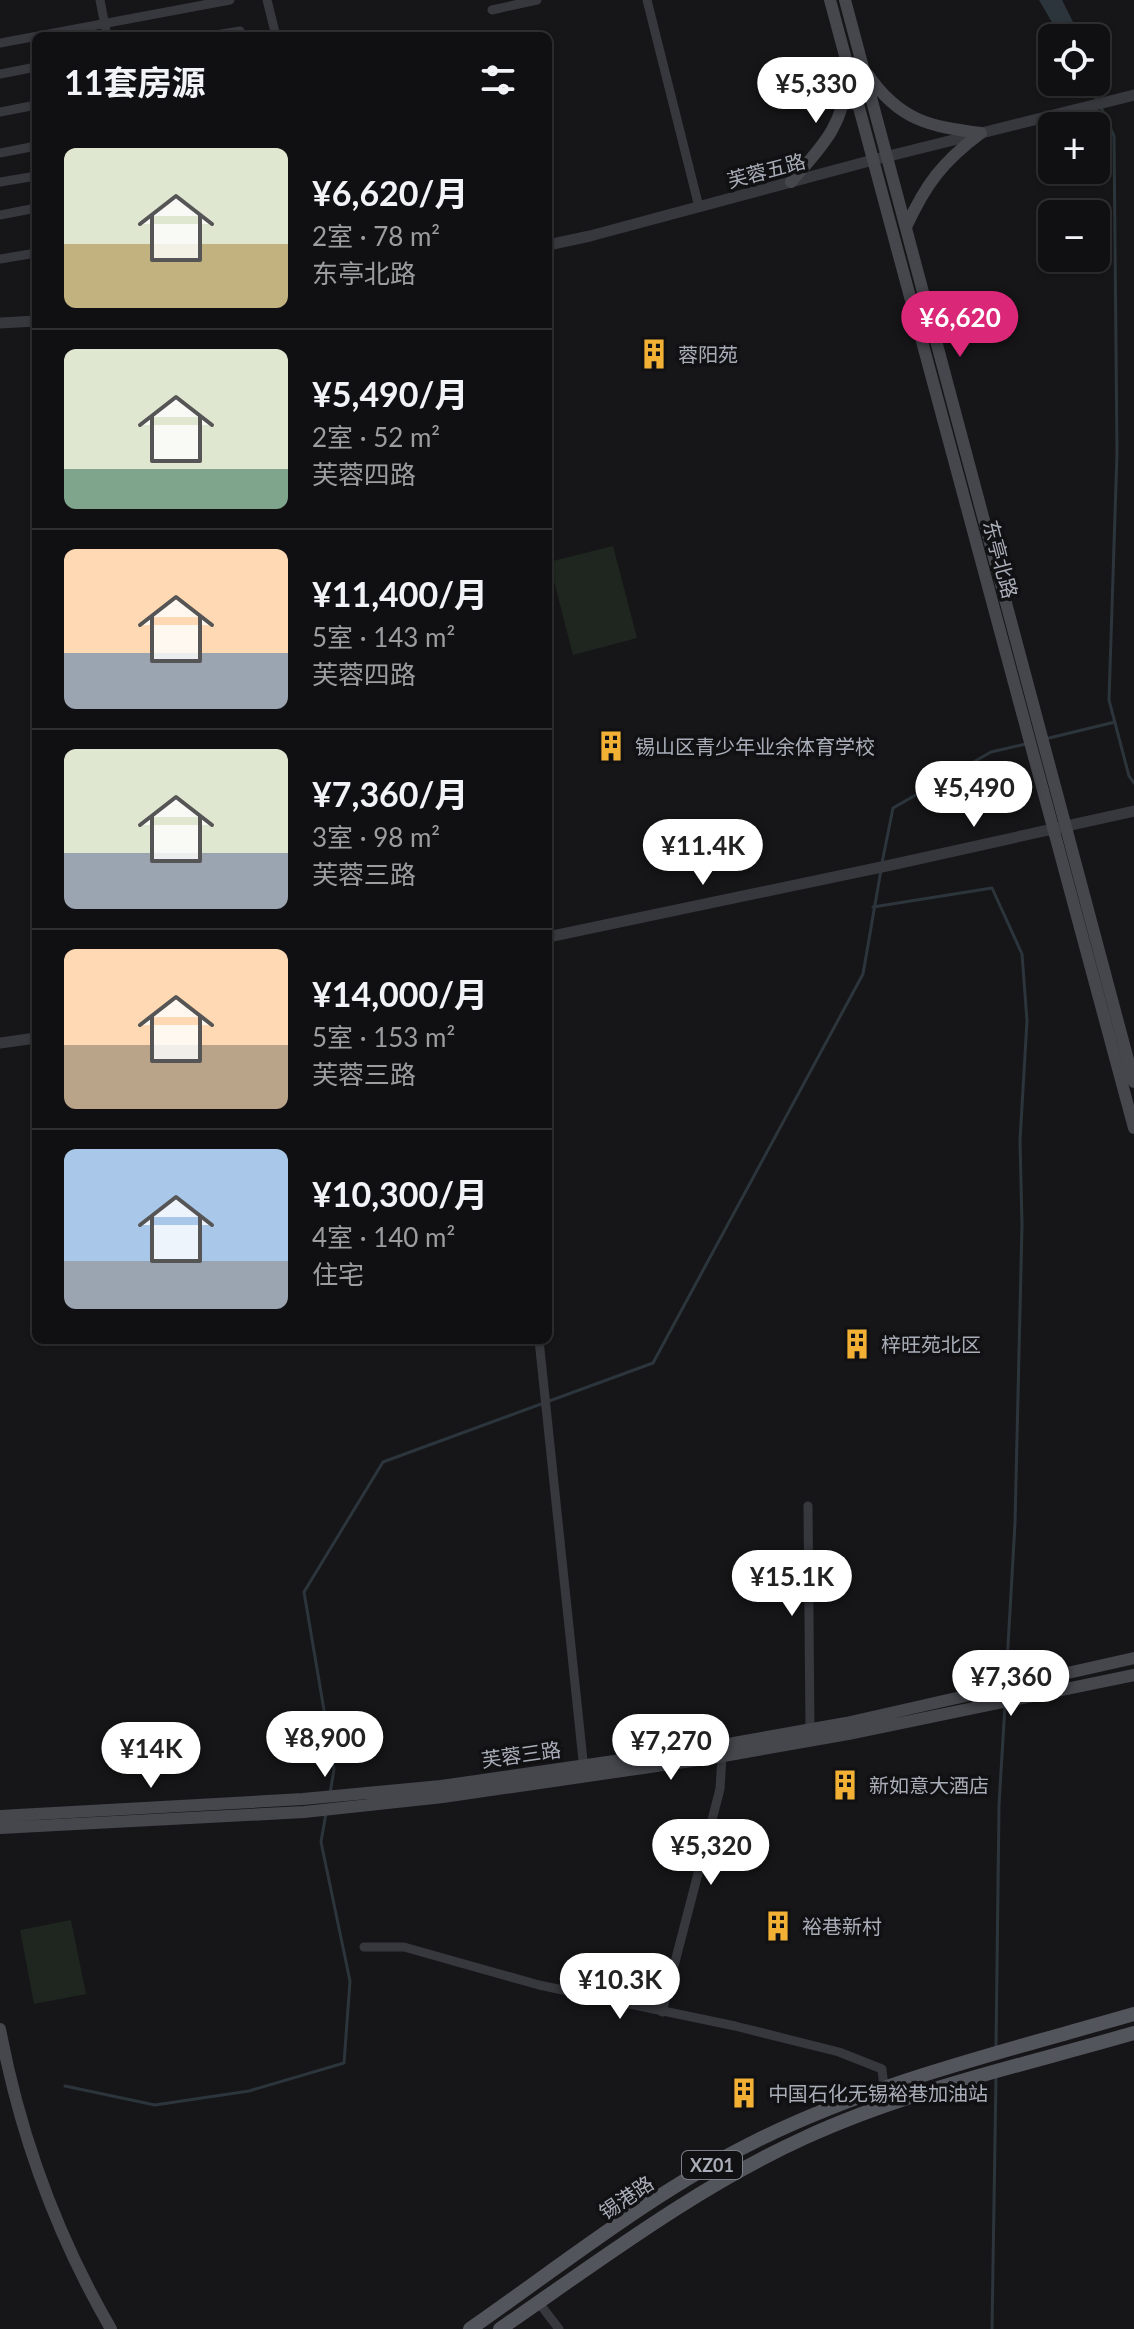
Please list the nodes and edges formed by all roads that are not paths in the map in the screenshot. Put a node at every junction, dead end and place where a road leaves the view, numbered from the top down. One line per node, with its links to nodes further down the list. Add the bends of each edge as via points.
1 (100, 0): 9 (street)
2 (230, 0): 9 (street)
3 (267, 0): 14 (street)
4 (537, 0): 8 (street)
5 (647, 0): 32 (street)
6 (830, 0): 19 (main road, 东亭北路)
7 (845, 0): 17 (main road, 东亭北路)
8 (492, 10)
9 (104, 22): 11 (street); 12 (street)
10 (240, 31): 13 (street)
11 (54, 32)
12 (106, 32)
13 (234, 32)
14 (275, 32)
15 (32, 37): 16 (street)
16 (0, 43)
17 (863, 66): 24 (main road, via 882,95 907,116 939,128); 27 (main road, 东亭北路)
18 (32, 68): 20 (street)
19 (849, 70): 28 (main road, 东亭北路); 31 (main road, via 845,106 828,141)
20 (0, 74)
21 (1134, 95): 24 (street, 芙蓉五路)
22 (32, 106): 23 (street)
23 (0, 112)
24 (981, 133): 27 (street, 芙蓉五路); 35 (main road, via 935,174)
25 (32, 147): 26 (street)
26 (0, 153)
27 (887, 157): 28 (street, 芙蓉五路); 35 (main road, 东亭北路)
28 (873, 160): 31 (street, 芙蓉五路); 41 (main road, 东亭北路, via 1026,731)
29 (32, 177): 30 (street)
30 (0, 182)
31 (791, 182): 32 (street, 芙蓉五路)
32 (699, 207): 36 (street, 芙蓉五路)
33 (32, 209): 34 (street)
34 (0, 215)
35 (906, 227): 41 (main road, 东亭北路, via 1040,728)
36 (552, 244)
37 (32, 254): 38 (street)
38 (0, 259)
39 (32, 321): 40 (street)
40 (0, 323)
41 (1040, 756): 43 (main road, 东亭北路)
42 (1134, 811): 43 (street)
43 (1059, 827): 44 (street); 47 (main road, 东亭北路); 48 (main road, 东亭北路)
44 (552, 936)
45 (32, 1039): 46 (street)
46 (0, 1043)
47 (1134, 1082)
48 (1134, 1128)
49 (539, 1344): 56 (street)
50 (808, 1506): 54 (street)
51 (1134, 1658): 53 (main road, 芙蓉三路, via 1031,1681)
52 (1134, 1675): 53 (main road, 芙蓉三路, via 1034,1696)
53 (981, 1700): 54 (main road, 芙蓉三路); 55 (main road, 芙蓉三路, via 848,1734)
54 (810, 1729): 56 (main road, 芙蓉三路)
55 (722, 1756): 56 (main road, 芙蓉三路); 61 (street, via 720,1789)
56 (584, 1771): 57 (main road, 芙蓉三路, via 443,1797)
57 (304, 1806): 58 (main road, 芙蓉三路); 59 (main road, 芙蓉三路)
58 (0, 1816)
59 (0, 1828)
60 (364, 1947): 61 (street, via 404,1947)
61 (662, 2012): 65 (street, via 839,2052 882,2069)
62 (1134, 2014): 65 (main road, 锡港路 / XZ01)
63 (0, 2029): 67 (main road, via 42,2184)
64 (1134, 2033): 66 (main road, 锡港路 / XZ01, via 850,2118 760,2159 681,2205)
65 (884, 2088): 68 (main road, 锡港路 / XZ01, via 797,2121 712,2164)
66 (539, 2303): 69 (main road, 锡港路 / XZ01); 70 (street)
67 (111, 2329)
68 (470, 2329)
69 (500, 2329)
70 (559, 2329)

